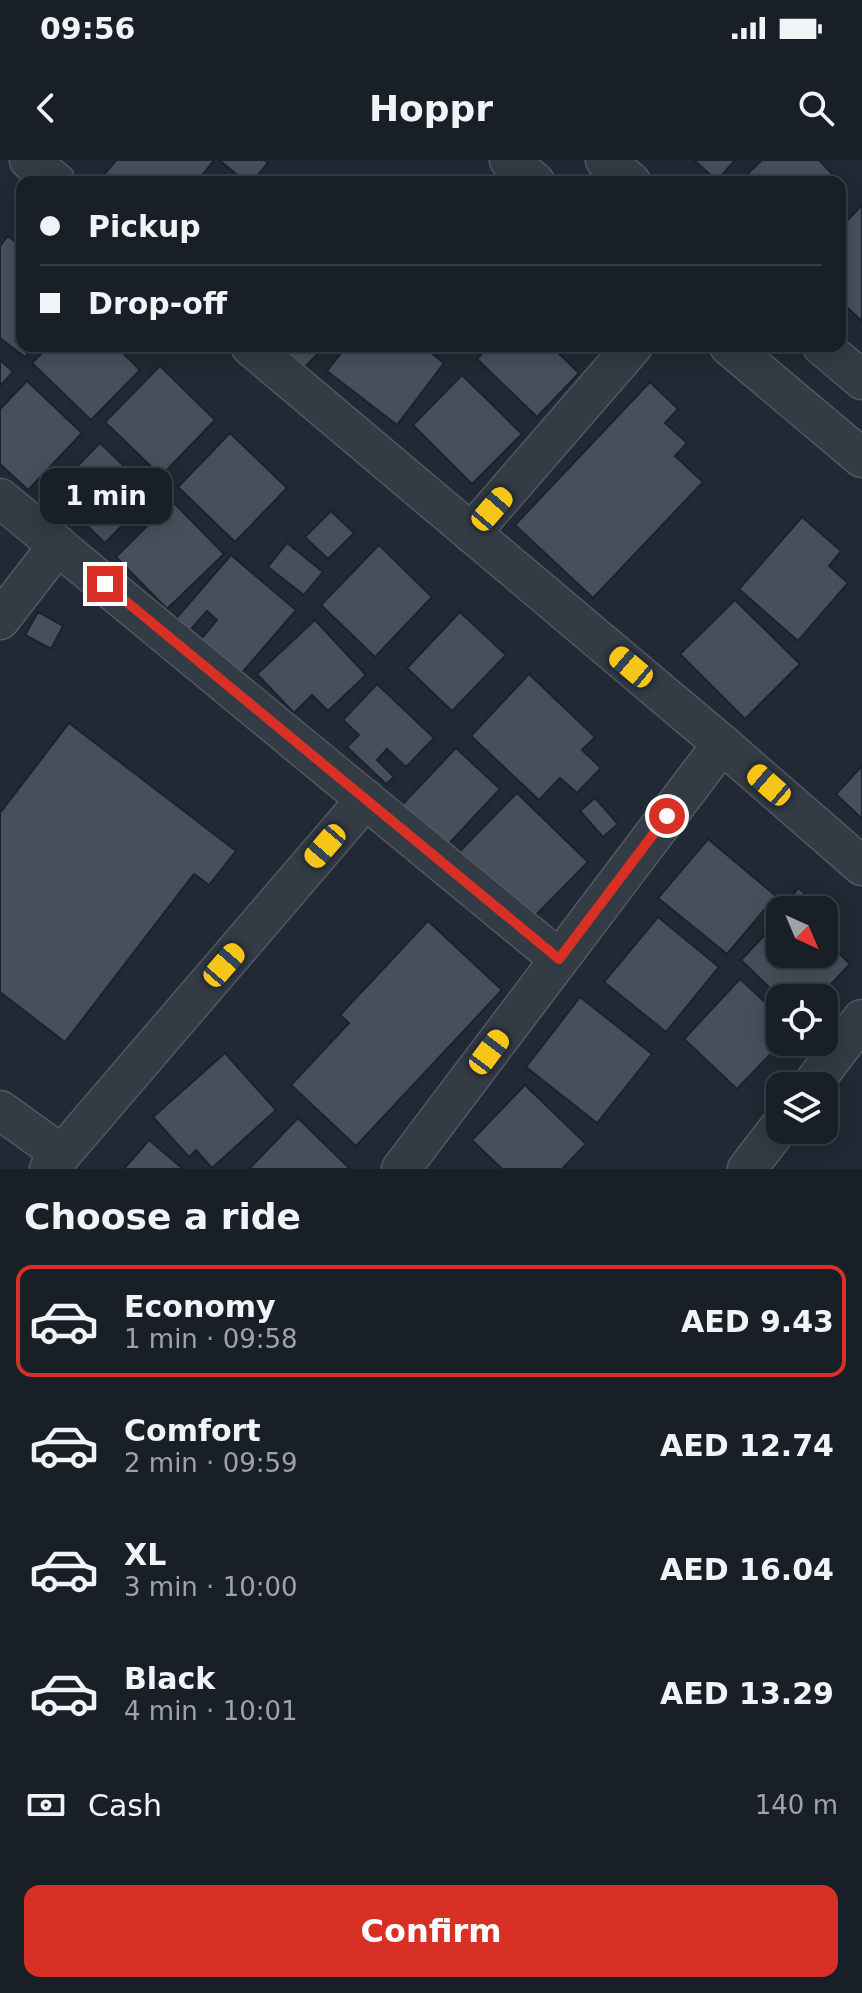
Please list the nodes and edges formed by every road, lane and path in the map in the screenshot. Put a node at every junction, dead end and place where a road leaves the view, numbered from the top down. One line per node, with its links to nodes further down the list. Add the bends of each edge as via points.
1 (9, 160): 5 (street)
2 (29, 160): 6 (street)
3 (509, 160): 7 (street)
4 (605, 160): 8 (street)
5 (0, 172)
6 (49, 176)
7 (528, 176)
8 (624, 176)
9 (257, 352): 16 (street)
10 (628, 352): 16 (street)
11 (736, 352): 14 (street)
12 (829, 352): 13 (street)
13 (862, 380)
14 (862, 458)
15 (0, 498): 17 (street)
16 (471, 533): 19 (street)
17 (58, 545): 18 (street); 20 (street)
18 (0, 620)
19 (722, 744): 21 (street); 22 (street)
20 (366, 799): 22 (street); 27 (street)
21 (862, 866)
22 (559, 959): 28 (street)
23 (862, 1019): 24 (street)
24 (822, 1072)
25 (0, 1110): 27 (street)
26 (766, 1144): 29 (street)
27 (55, 1162)
28 (401, 1169)
29 (747, 1169)

